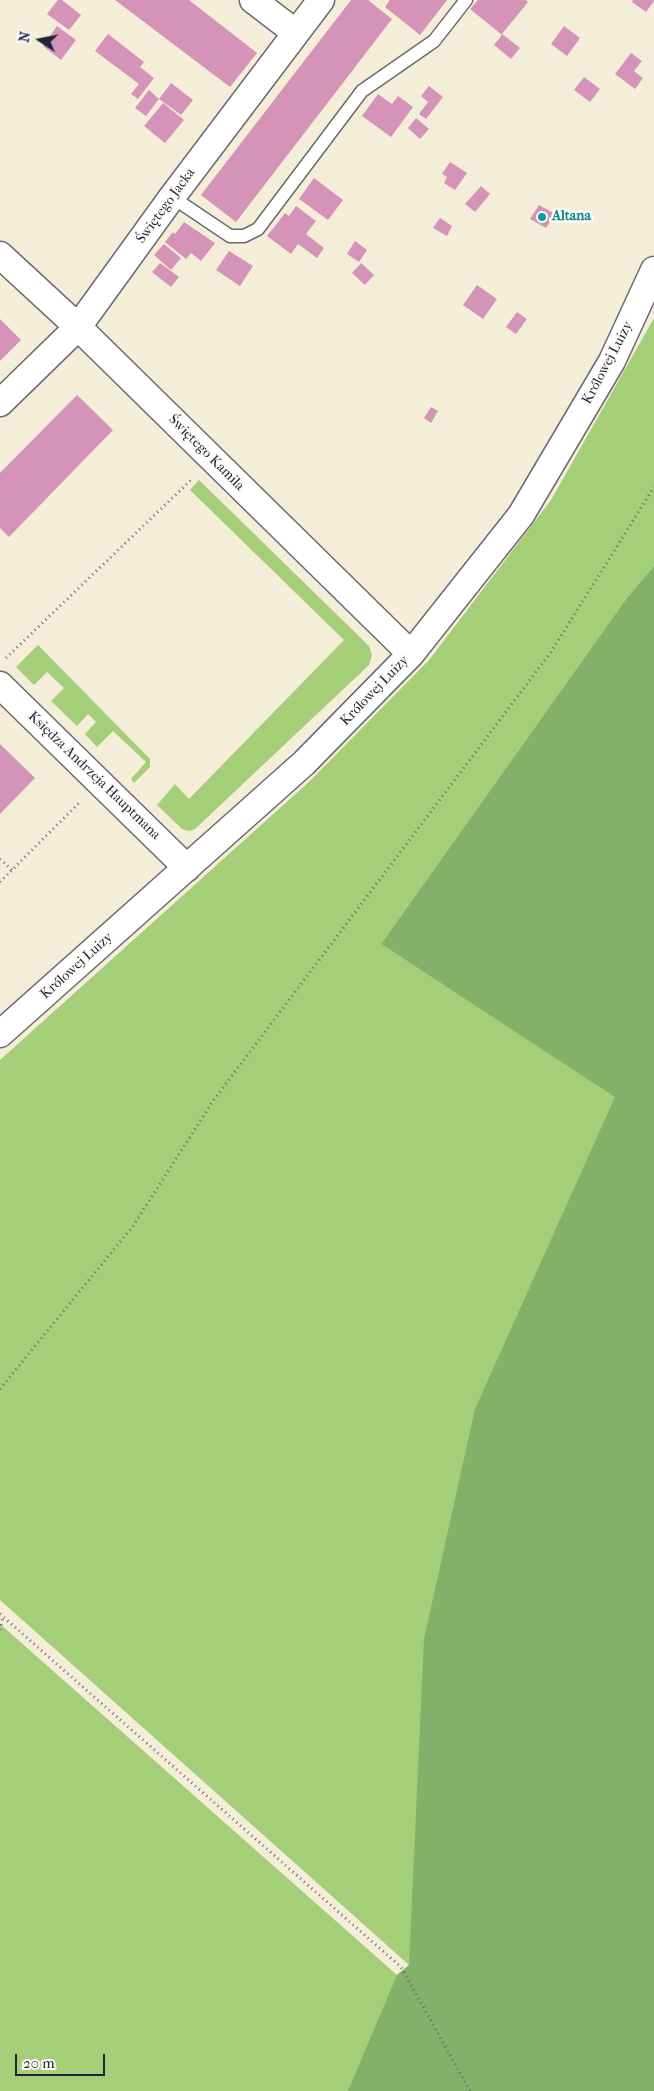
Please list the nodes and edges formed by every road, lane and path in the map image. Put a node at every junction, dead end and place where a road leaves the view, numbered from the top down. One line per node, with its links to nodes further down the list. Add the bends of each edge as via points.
1 (253, 0): 4 (street)
2 (321, 0): 4 (street, Świętego Jacka)
3 (466, 0): 5 (lane, via 434,41 362,91 258,229 244,236 230,236)
4 (296, 33): 5 (street, Świętego Jacka)
5 (172, 197): 8 (street, Świętego Jacka)
6 (0, 255): 8 (street, Świętego Kamila)
7 (654, 270): 12 (street, Królowej Luizy, via 612,361 521,515)
8 (78, 327): 9 (street, Świętego Jacka); 10 (street, Świętego Kamila)
9 (0, 403)
10 (213, 459): 12 (street, Świętego Kamila); 13 (path)
11 (654, 488): 21 (path, via 551,652 212,1101 133,1226)
12 (411, 654): 17 (street, Królowej Luizy, via 304,763)
13 (0, 664)
14 (0, 685): 15 (street, Księdza Andrzeja Hauptmana)
15 (100, 781): 17 (street, Księdza Andrzeja Hauptmana); 18 (path)
16 (0, 859): 18 (path)
17 (187, 868): 20 (street, Królowej Luizy)
18 (12, 870): 19 (path)
19 (0, 882)
20 (0, 1034)
21 (0, 1389)
22 (2, 1615): 23 (path); 24 (path, via 401,1967)
23 (0, 1630)
24 (470, 2091)

